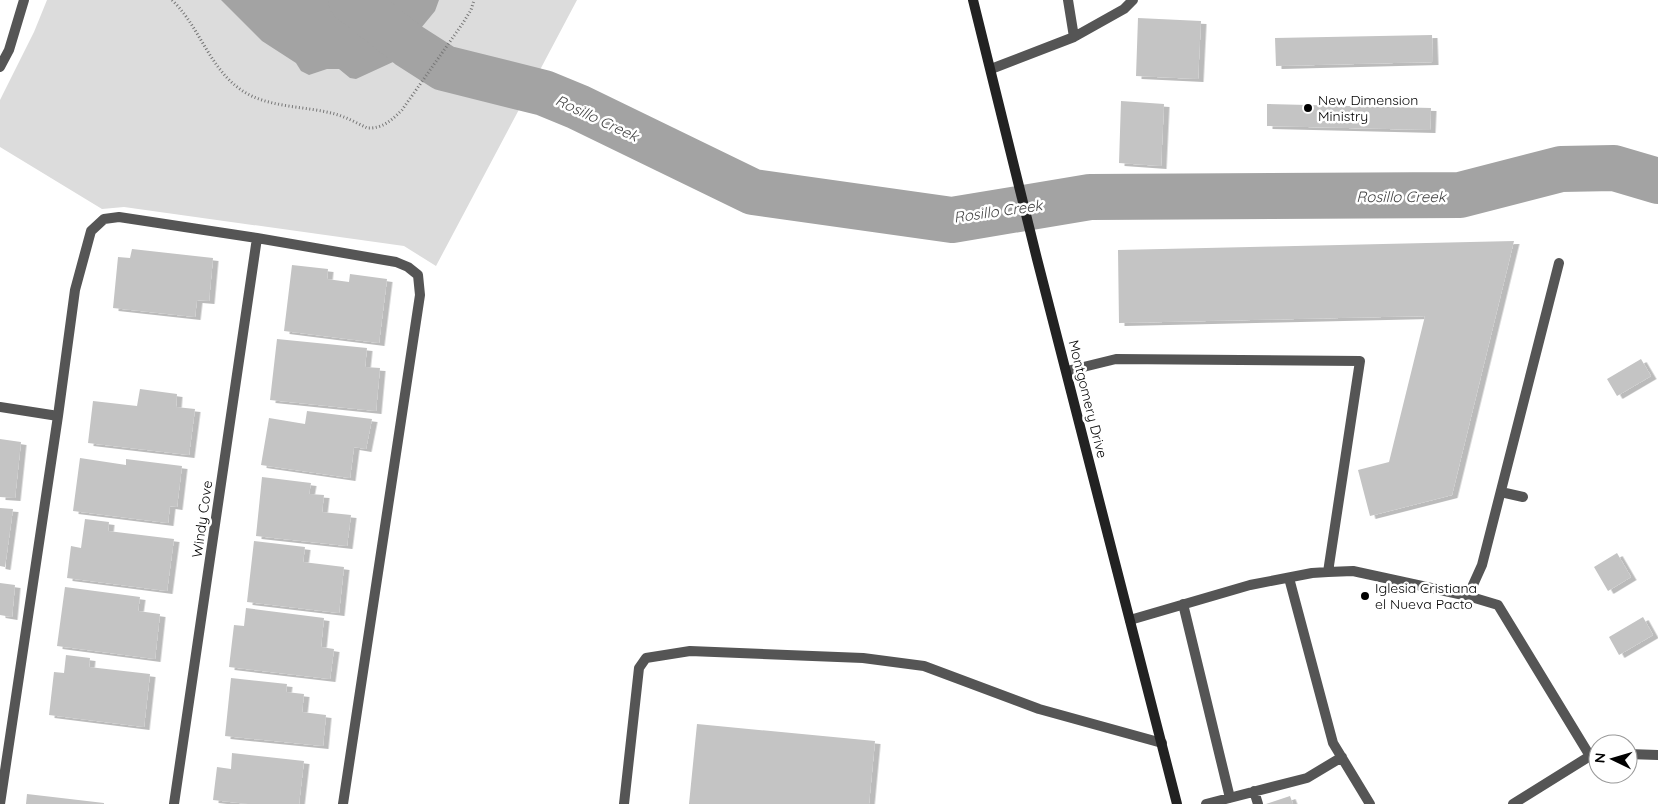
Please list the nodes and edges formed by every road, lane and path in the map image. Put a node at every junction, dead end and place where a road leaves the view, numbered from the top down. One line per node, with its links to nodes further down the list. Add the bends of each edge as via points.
1 (24, 0): 8 (street, via 9,50)
2 (172, 0): 3 (path, via 183,10 218,68 245,92 276,103 334,113 371,128 390,122 402,110 463,23)
3 (474, 0)
4 (974, 0): 9 (main road, Montgomery Drive)
5 (1068, 0): 7 (street)
6 (1133, 0): 7 (street, via 1124,9)
7 (1074, 37): 9 (street)
8 (0, 67)
9 (991, 69): 12 (main road, Montgomery Drive)
10 (258, 238): 14 (street, via 119,217 104,219 91,231 75,290); 31 (street, Windy Cove); 32 (street, via 396,262 418,275 420,295)
11 (1559, 263): 15 (street)
12 (1067, 370): 17 (street, via 1116,359 1360,361); 21 (main road, Montgomery Drive)
13 (0, 407): 14 (street)
14 (58, 416): 30 (street)
15 (1501, 492): 16 (street); 19 (street, via 1482,565)
16 (1523, 497)
17 (1328, 572): 18 (street); 19 (street, via 1353,571)
18 (1289, 578): 20 (street, via 1250,585); 26 (street, via 1333,743)
19 (1468, 596): 23 (street, via 1498,605)
20 (1184, 604): 21 (street); 29 (street)
21 (1130, 620): 22 (main road, Montgomery Drive)
22 (1162, 744): 33 (street, via 1039,709 924,666 862,658 690,652 646,658 639,668); 34 (main road, Montgomery Drive)
23 (1588, 747)
24 (1638, 754): 25 (street)
25 (1658, 756)
26 (1342, 757): 28 (street, via 1307,778); 37 (street)
27 (1588, 760): 38 (street)
28 (1254, 792): 29 (street); 36 (street)
29 (1230, 798): 35 (street)
30 (0, 804)
31 (174, 804)
32 (343, 804)
33 (624, 804)
34 (1177, 804)
35 (1206, 804)
36 (1258, 804)
37 (1370, 804)
38 (1513, 804)

